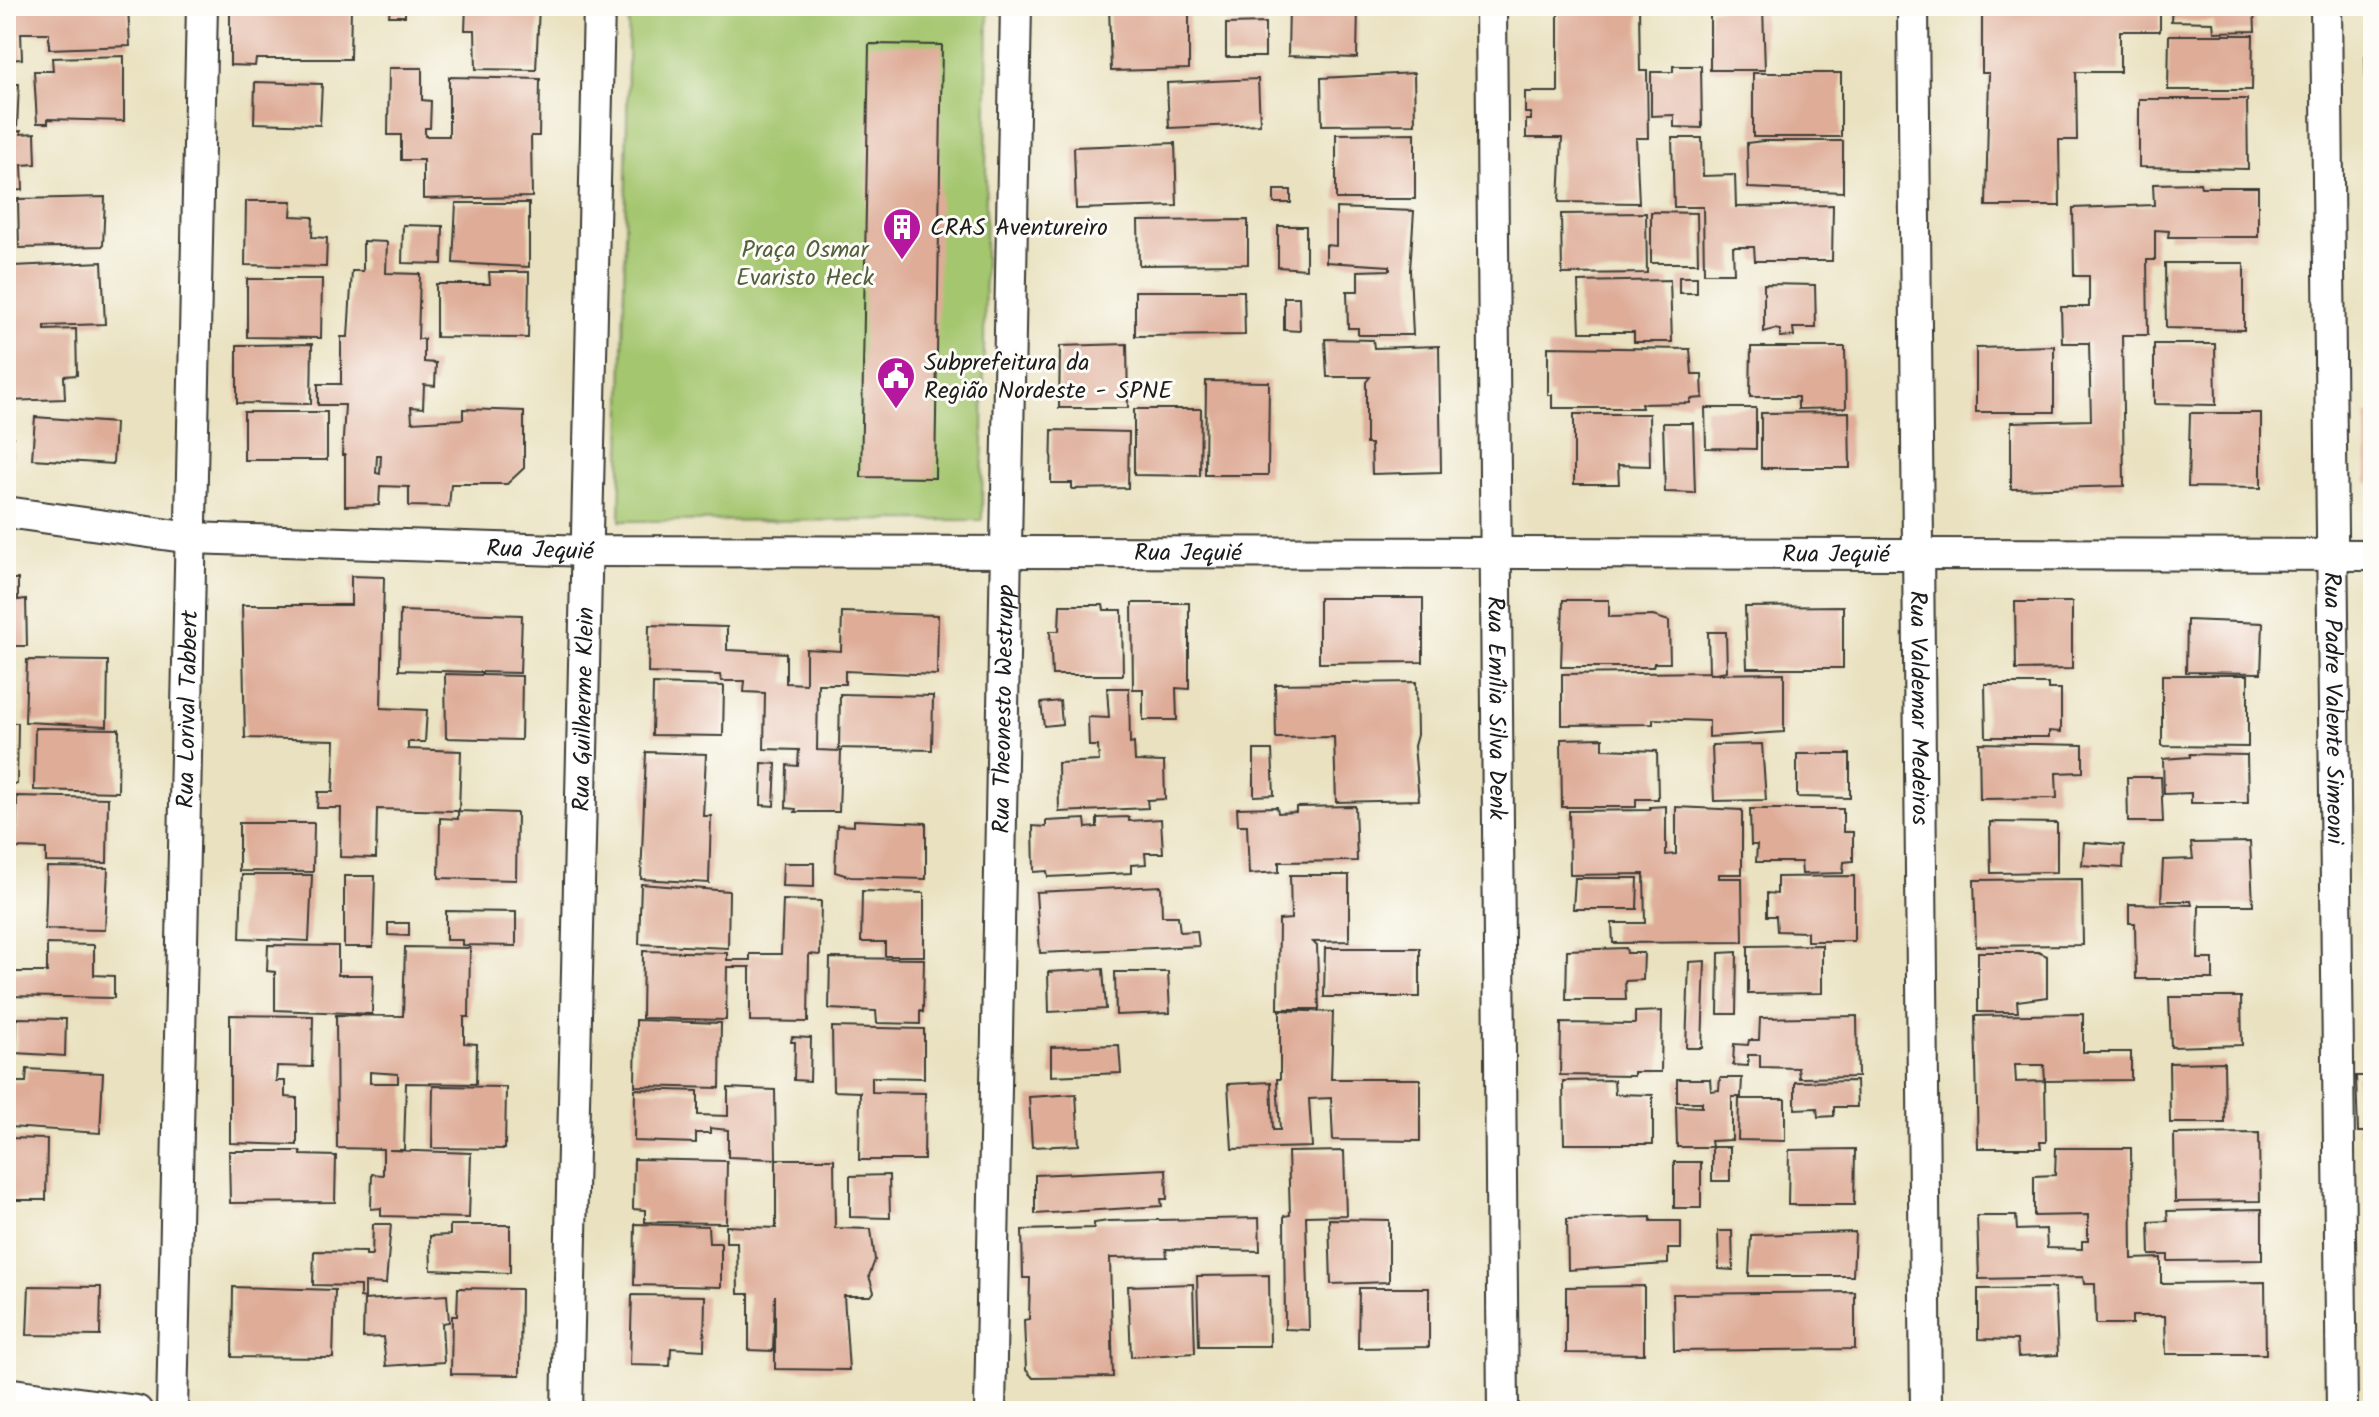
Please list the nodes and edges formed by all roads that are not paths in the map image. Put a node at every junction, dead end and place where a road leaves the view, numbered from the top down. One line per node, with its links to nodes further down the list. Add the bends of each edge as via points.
1 (202, 6): 8 (street, Rua Lorival Tabbert)
2 (599, 6): 9 (street, Rua Guilherme Klein)
3 (1016, 6): 10 (street, Rua Theonesto Westrupp)
4 (1491, 6): 11 (street, Rua Emília Silva Denk)
5 (1913, 6): 12 (street, Rua Valdemar Medeiros)
6 (2326, 6): 13 (street, Rua Padre Valente Simeoni)
7 (6, 512): 8 (street, Rua Jequié)
8 (191, 538): 9 (street, Rua Jequié); 17 (street, Rua Lorival Tabbert)
9 (587, 551): 10 (street, Rua Jequié); 18 (street, Rua Guilherme Klein)
10 (1006, 553): 11 (street, Rua Jequié); 19 (street, Rua Theonesto Westrupp)
11 (1496, 554): 12 (street, Rua Jequié); 20 (street, Rua Emília Silva Denk)
12 (1918, 555): 13 (street, Rua Jequié); 21 (street, Rua Valdemar Medeiros)
13 (2332, 555): 14 (street, Rua Jequié); 22 (street, Rua Padre Valente Simeoni)
14 (2373, 555)
15 (6, 1393): 16 (street)
16 (137, 1411)
17 (172, 1411)
18 (567, 1411)
19 (990, 1411)
20 (1503, 1411)
21 (1926, 1411)
22 (2342, 1411)

